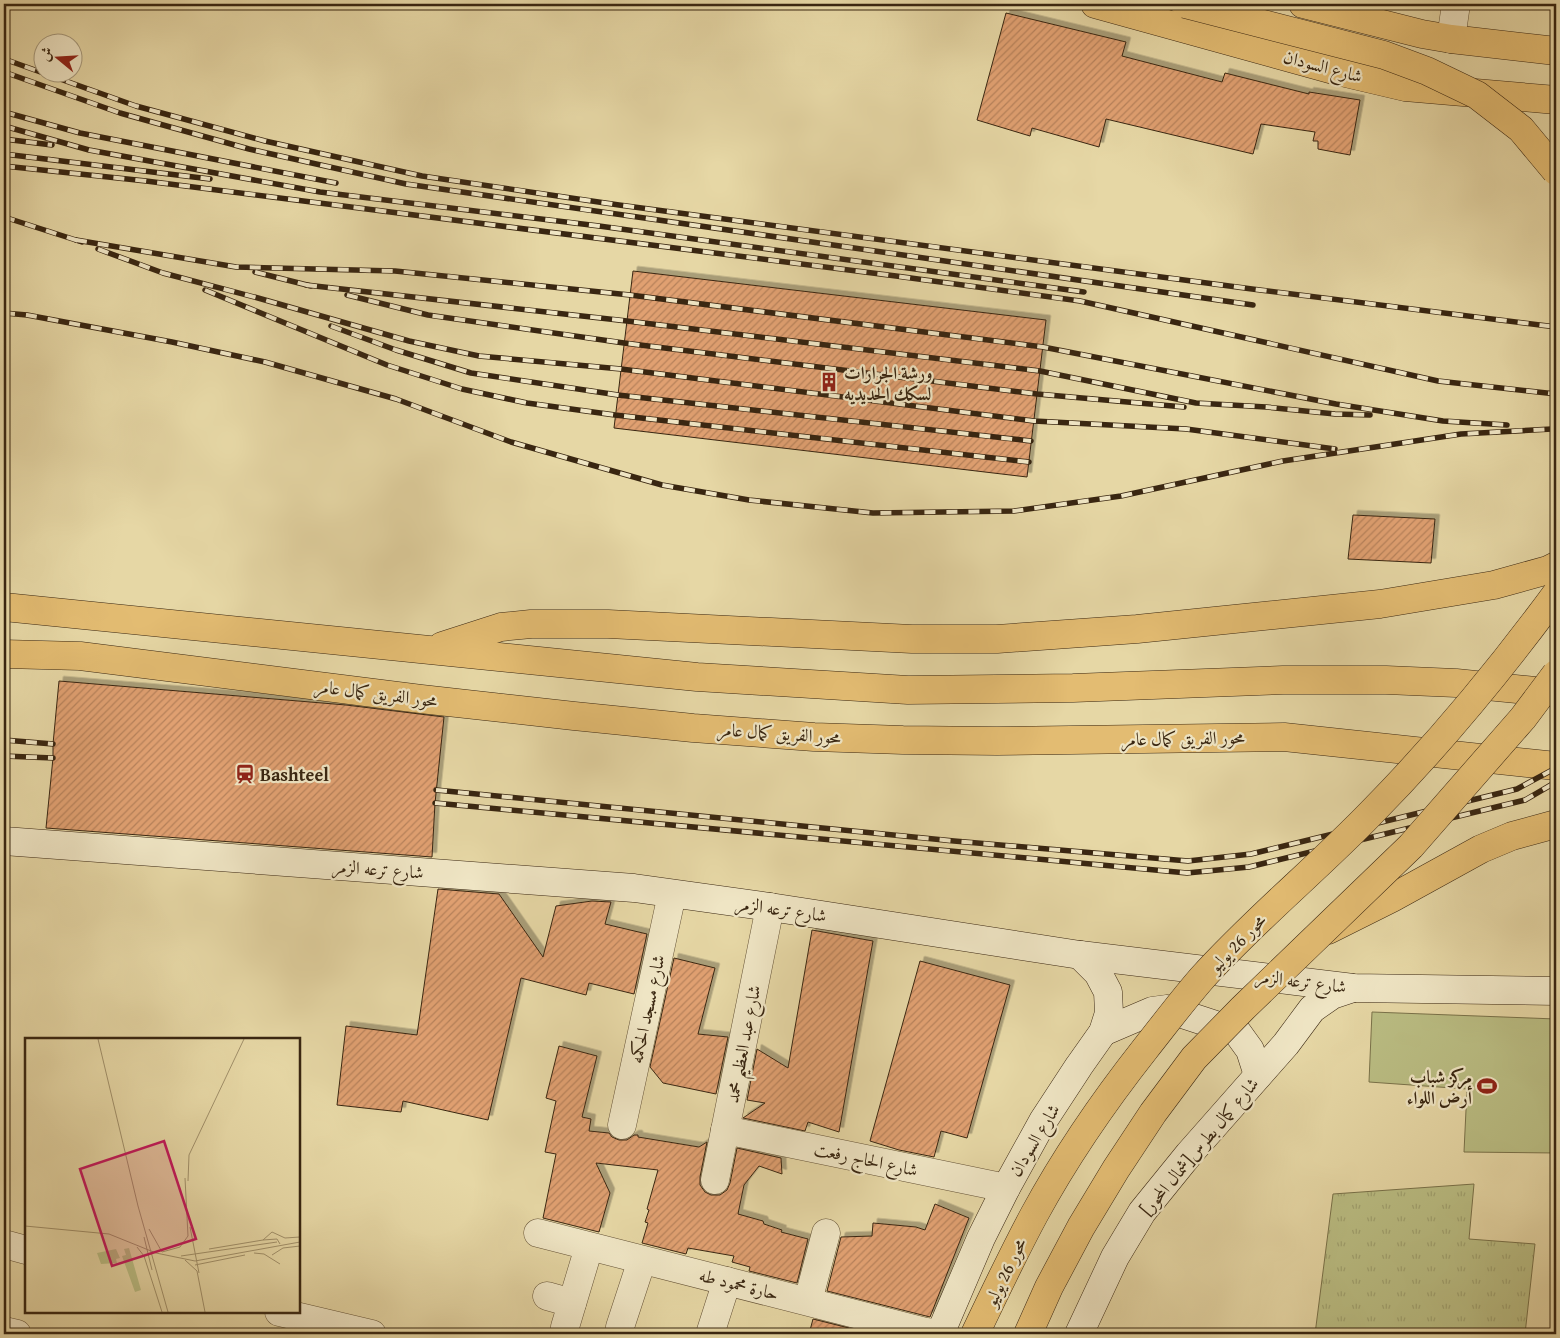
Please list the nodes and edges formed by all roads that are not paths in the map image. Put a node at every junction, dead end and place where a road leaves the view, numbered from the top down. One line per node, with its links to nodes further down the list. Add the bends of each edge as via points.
1 (1095, 4): 7 (main road, شارع السودان, via 1405,87)
2 (1185, 4): 8 (main road, bridge, via 1384,55 1427,71 1477,96 1521,129)
3 (1303, 4): 5 (main road, via 1393,28)
4 (1456, 4): 5 (street)
5 (1452, 39): 6 (main road)
6 (1556, 51)
7 (1556, 100)
8 (1556, 171)
9 (1556, 566): 12 (main road, via 1494,584 1380,604 1147,628 996,639 912,640 608,624 531,624 501,627)
10 (1556, 594): 47 (main road, محور 26 يوليو, bridge, via 1483,690 1421,760 1372,812 1259,919 1156,1034 1072,1151 1035,1213)
11 (4, 607): 12 (main road)
12 (428, 650): 15 (main road, via 697,677 908,690 1386,680)
13 (5, 654): 16 (main road, محور الفريق كمال عامر, via 80,656 422,699 786,735 988,741 1284,737)
14 (1556, 674): 21 (main road, bridge, via 1523,718 1411,846)
15 (1556, 693)
16 (1556, 766)
17 (1556, 824): 21 (main road, via 1512,836 1481,849)
18 (4, 840): 19 (street, شارع ترعه الزمر, via 634,888)
19 (672, 894): 20 (street, شارع ترعه الزمر); 27 (street, شارع مسجد الحكمه)
20 (770, 907): 22 (street, شارع ترعه الزمر); 28 (street, شارع عبد العظيم محمد)
21 (1320, 934): 48 (main road, bridge, via 1194,1058 1153,1113 1081,1227)
22 (1080, 955): 23 (street, شارع ترعه الزمر); 25 (street, شارع السودان, via 1098,973 1108,992 1109,1013)
23 (1353, 988): 24 (street, شارع ترعه الزمر); 26 (street, شارع كمال بطرس[شمال المحور], via 1332,995 1312,1009)
24 (1556, 991)
25 (1103, 1032): 26 (street, via 1152,1011 1167,1009 1237,1032 1250,1050); 30 (street, شارع السودان, via 1048,1114)
26 (1258, 1075): 49 (street, شارع كمال بطرس[شمال المحور], via 1142,1212 1115,1257)
27 (622, 1125)
28 (726, 1130): 29 (street, شارع عبد العظيم محمد); 30 (street, شارع الحاج رفعت)
29 (715, 1180)
30 (1006, 1188): 46 (street, شارع السودان, via 981,1238)
31 (538, 1233): 34 (street, حارة محمود طه)
32 (826, 1233): 38 (street)
33 (4, 1244): 35 (street)
34 (588, 1247): 36 (street, حارة محمود طه); 39 (street)
35 (25, 1250)
36 (642, 1260): 37 (street, حارة محمود طه); 41 (street)
37 (727, 1281): 38 (street, حارة محمود طه); 45 (street)
38 (808, 1301): 46 (street, حارة محمود طه)
39 (561, 1309)
40 (284, 1313): 44 (street)
41 (620, 1327)
42 (4, 1331): 43 (street)
43 (17, 1334)
44 (372, 1334)
45 (710, 1334)
46 (941, 1334)
47 (975, 1334)
48 (1028, 1334)
49 (1079, 1334)

